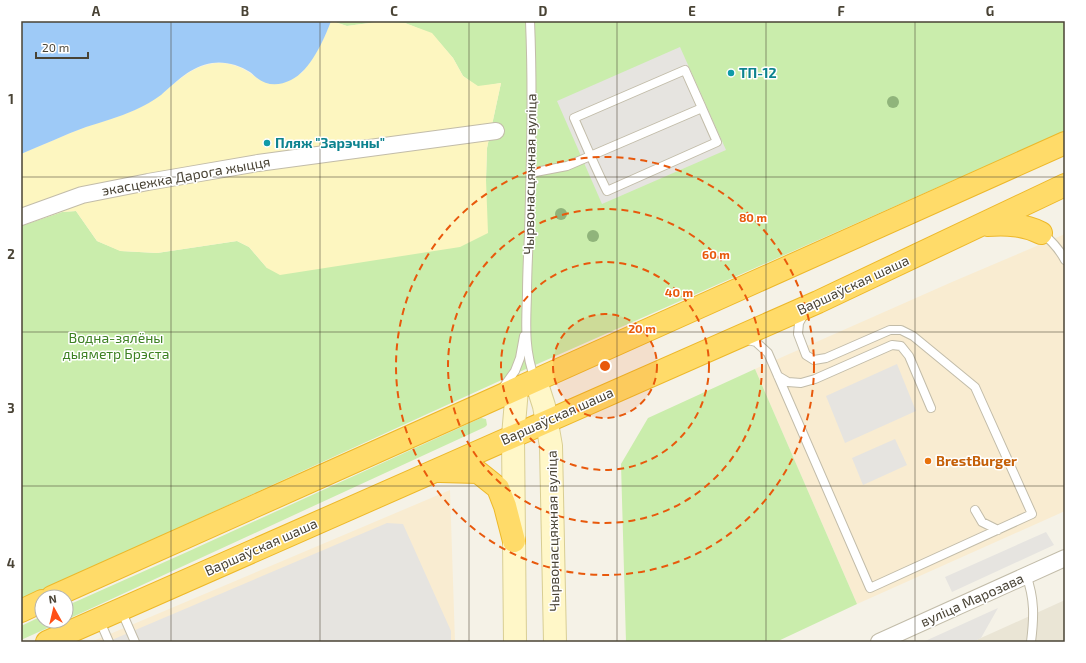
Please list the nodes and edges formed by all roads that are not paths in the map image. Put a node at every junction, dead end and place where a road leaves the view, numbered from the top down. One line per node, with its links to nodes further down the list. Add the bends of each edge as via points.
1 (530, 21): 6 (lane, Чырвонасцяжная вуліца)
2 (702, 108): 5 (lane); 5 (lane, via 717,142 614,188 607,191); 5 (lane, via 685,70 574,118)
3 (496, 131): 8 (street, экасцежка Дарога жыцця, via 281,160 148,182 82,195)
4 (1065, 143): 16 (highway)
5 (591, 156): 6 (lane, via 567,166)
6 (530, 173): 13 (lane, Чырвонасцяжная вуліца)
7 (1065, 185): 9 (highway, Варшаўская шаша)
8 (21, 217)
9 (980, 226): 10 (highway, via 1019,225); 12 (highway, Варшаўская шаша)
10 (1041, 233): 11 (lane, via 1052,242)
11 (1065, 260)
12 (818, 302): 14 (highway, Варшаўская шаша); 23 (lane, via 798,323 802,348 806,355 814,360 826,358 890,330 901,330 913,336 975,387 1032,514)
13 (526, 327): 16 (lane, Чырвонасцяжная вуліца, via 530,366); 17 (lane, Чырвонасцяжная вуліца, via 515,371)
14 (738, 338): 15 (lane, via 756,342 768,353); 19 (highway, Варшаўская шаша)
15 (778, 376): 18 (lane, via 788,382 801,383 892,345 901,346 909,356); 23 (lane, via 870,588)
16 (527, 385): 17 (highway); 19 (main road, Чырвонасцяжная вуліца, via 544,406); 20 (main road, Чырвонасцяжная вуліца)
17 (486, 403): 27 (highway)
18 (931, 408)
19 (547, 421): 20 (highway, Варшаўская шаша); 36 (main road, Чырвонасцяжная вуліца, via 551,446)
20 (513, 436): 21 (highway, Варшаўская шаша); 24 (main road, Чырвонасцяжная вуліца)
21 (435, 471): 24 (highway, via 478,472 498,488 506,506); 29 (highway, Варшаўская шаша)
22 (975, 510): 23 (lane, via 982,522)
23 (998, 530)
24 (514, 541): 35 (main road, Чырвонасцяжная вуліца)
25 (1065, 558): 26 (street, вуліца Марозава)
26 (1026, 575): 37 (street, вуліца Марозава); 38 (lane, via 1033,603)
27 (70, 589)
28 (34, 605): 30 (highway)
29 (121, 608): 31 (highway, Варшаўская шаша); 34 (lane)
30 (21, 611)
31 (98, 619): 32 (highway, Варшаўская шаша); 33 (lane)
32 (47, 642)
33 (108, 642)
34 (135, 642)
35 (515, 642)
36 (555, 642)
37 (879, 642)
38 (1031, 642)

